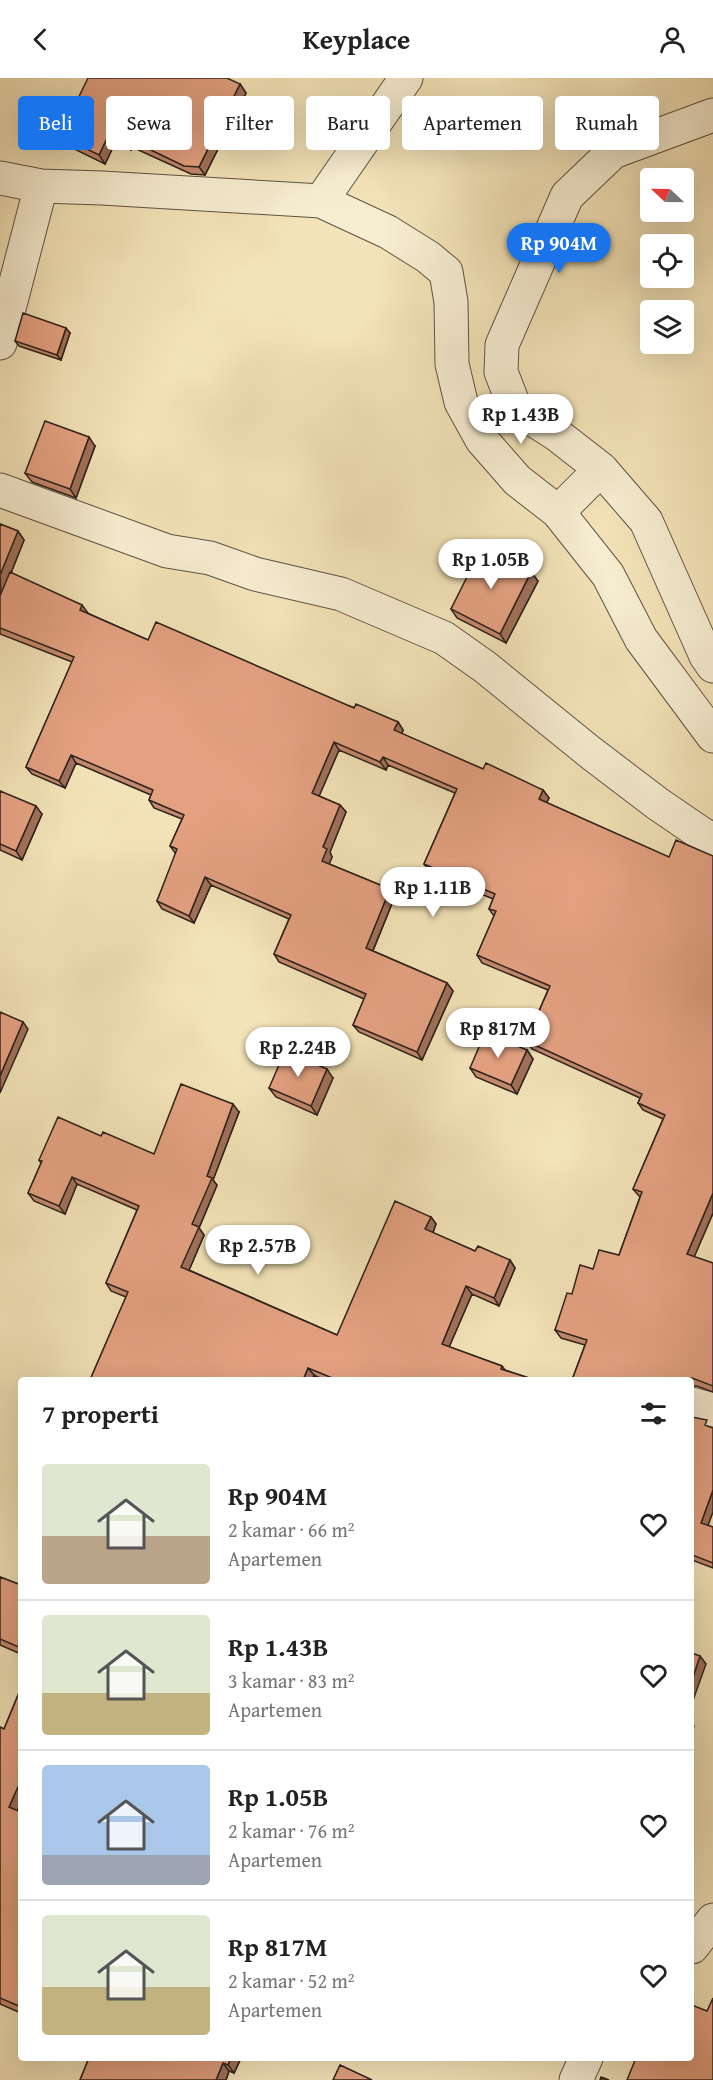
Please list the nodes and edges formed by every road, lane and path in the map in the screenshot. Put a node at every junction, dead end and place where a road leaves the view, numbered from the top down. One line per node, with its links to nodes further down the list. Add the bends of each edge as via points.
1 (406, 78): 5 (street)
2 (713, 115): 7 (street, via 613,152 567,196 502,345 501,372 515,408)
3 (0, 178): 4 (street)
4 (41, 186): 5 (street); 6 (street)
5 (321, 201): 9 (street, via 388,232 446,272 451,302 452,364 461,402 482,440 518,480)
6 (0, 344)
7 (601, 469): 9 (street); 10 (street, via 646,521)
8 (0, 490): 12 (street, via 167,551 210,558 255,574 341,594 444,638 658,804)
9 (558, 512): 11 (street, via 608,575 641,639)
10 (713, 666)
11 (713, 735)
12 (713, 839)
13 (694, 1405): 14 (street)
14 (713, 1410)
15 (713, 1920): 16 (street)
16 (694, 1944)
17 (585, 2061): 18 (street)
18 (576, 2080)

